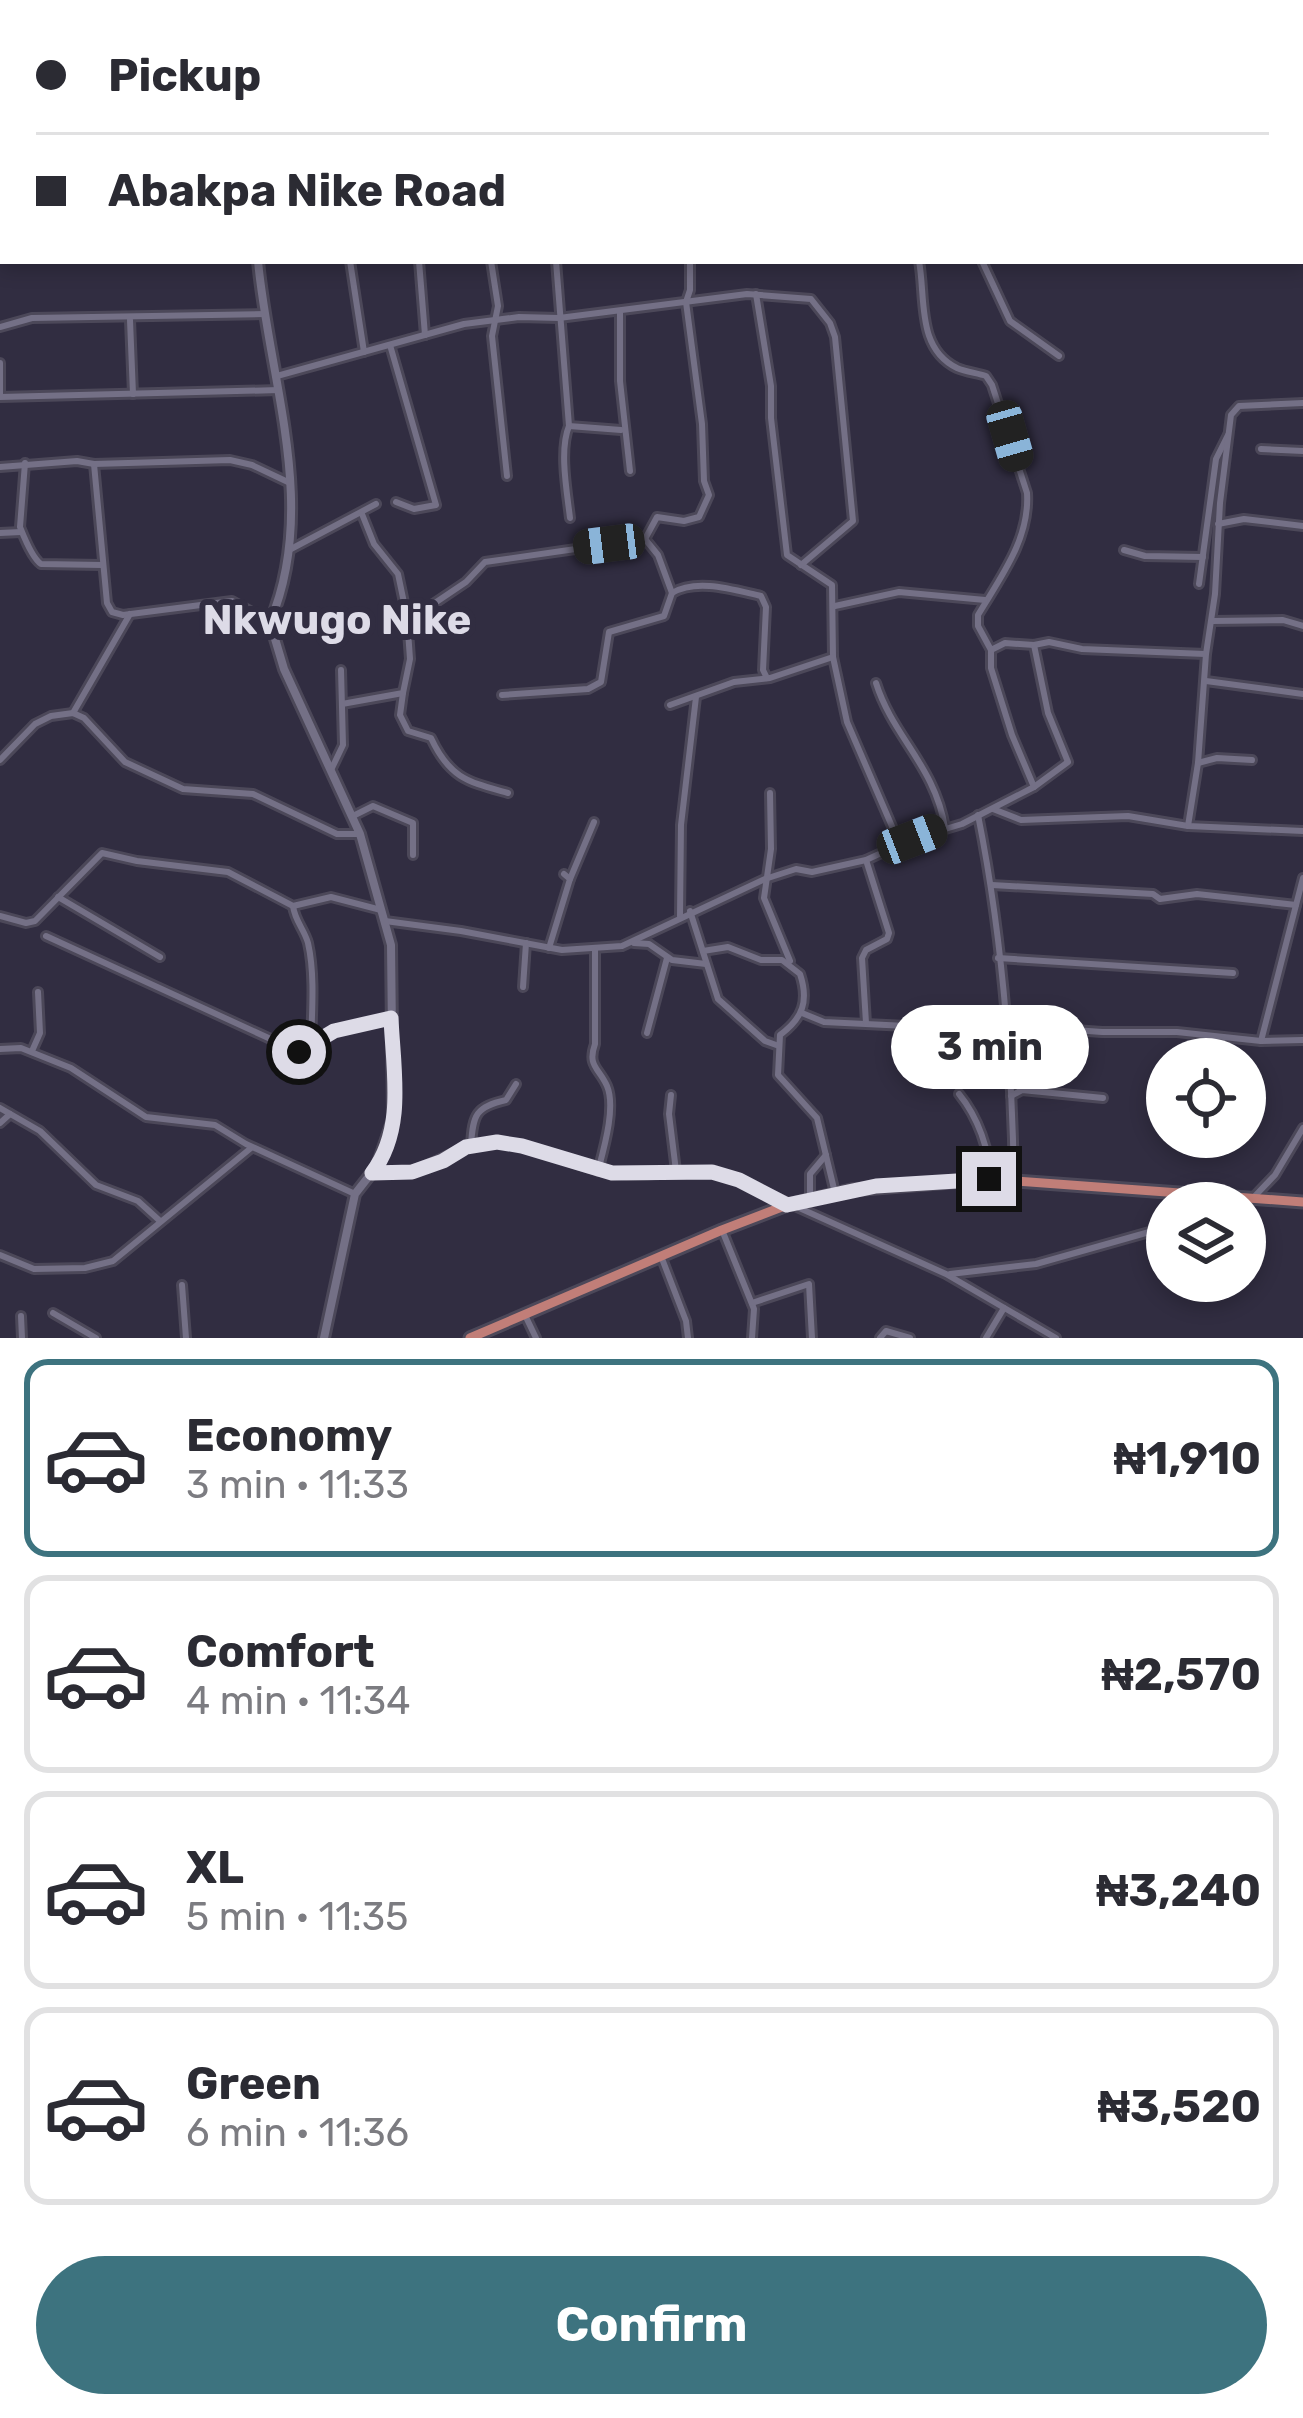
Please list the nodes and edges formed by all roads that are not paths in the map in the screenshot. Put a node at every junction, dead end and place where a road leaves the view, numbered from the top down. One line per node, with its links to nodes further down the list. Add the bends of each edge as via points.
1 (258, 264): 12 (street)
2 (350, 264): 19 (street)
3 (419, 264): 17 (street)
4 (491, 264): 15 (street)
5 (556, 264): 13 (street)
6 (690, 264): 10 (street)
7 (919, 264): 53 (street, via 933,346 992,385 1027,493 1014,553)
8 (983, 264): 20 (street, via 1010,321)
9 (757, 294): 10 (street); 50 (street, via 786,550); 50 (street, via 812,299 835,337 854,521)
10 (686, 302): 11 (street); 45 (street, via 709,495 699,517 657,517)
11 (620, 311): 13 (street); 34 (street)
12 (265, 314): 14 (street); 22 (street)
13 (559, 318): 15 (street); 26 (street)
14 (130, 319): 16 (street, via 32,318); 24 (street)
15 (497, 320): 17 (street); 35 (street)
16 (0, 327)
17 (424, 335): 18 (street)
18 (390, 346): 19 (street); 37 (street, via 436,505)
19 (364, 353): 22 (street)
20 (1059, 356)
21 (0, 363): 24 (street, via 0,398)
22 (278, 376): 23 (street)
23 (279, 390): 24 (street); 36 (street)
24 (133, 394)
25 (1303, 404): 28 (street, via 1239,406)
26 (569, 426): 27 (street); 40 (street, via 563,457)
27 (621, 430)
28 (1230, 432): 41 (street); 48 (street, via 1216,459)
29 (1261, 449): 30 (street)
30 (1303, 451)
31 (25, 463): 32 (street); 33 (street); 43 (street)
32 (94, 464): 36 (street, via 230,460); 49 (street)
33 (0, 467)
34 (630, 471)
35 (507, 476)
36 (290, 483): 46 (street)
37 (396, 502)
38 (376, 504): 39 (street)
39 (362, 514): 46 (street); 56 (street, via 374,544 397,568)
40 (570, 518)
41 (1218, 524): 42 (street); 57 (street)
42 (1303, 526)
43 (21, 532): 44 (street); 49 (street, via 39,563)
44 (0, 533)
45 (645, 539): 52 (street); 56 (street, via 484,562)
46 (291, 549): 58 (street)
47 (1124, 550): 48 (street)
48 (1203, 557): 51 (street)
49 (104, 565): 55 (street, via 110,609)
50 (801, 565): 54 (street, via 830,581)
51 (1198, 584)
52 (672, 592): 65 (street, via 730,586 761,596); 70 (street, via 664,616 609,632 601,682)
53 (987, 600): 54 (street, via 898,592); 61 (street, via 978,626)
54 (836, 606): 63 (street)
55 (130, 614): 58 (street, via 232,601); 74 (street)
56 (407, 617): 68 (street)
57 (1212, 621): 59 (street); 62 (street)
58 (271, 622): 78 (street, via 284,669)
59 (1303, 626)
60 (1034, 645): 61 (street); 62 (street); 79 (street, via 1068,762)
61 (991, 650): 79 (street)
62 (1206, 654): 66 (street)
63 (833, 657): 65 (street); 90 (street, via 852,737)
64 (341, 670): 72 (street)
65 (767, 678): 71 (street)
66 (1206, 681): 69 (street); 77 (street)
67 (876, 683): 87 (street, via 926,771)
68 (403, 693): 72 (street); 80 (street, via 408,731 431,738 451,771)
69 (1303, 694)
70 (502, 695)
71 (696, 697): 73 (street); 102 (street)
72 (342, 704): 78 (street, via 343,746)
73 (670, 705)
74 (73, 713): 75 (street, via 35,724); 89 (street, via 125,762 184,789 253,794 337,834)
75 (0, 760)
76 (1252, 760): 77 (street)
77 (1198, 763): 86 (street)
78 (332, 767): 84 (street)
79 (1034, 787): 82 (street)
80 (508, 793)
81 (770, 793): 94 (street)
82 (990, 808): 83 (street); 86 (street, via 1022,820 1128,816)
83 (978, 815): 87 (street); 95 (street)
84 (353, 816): 89 (street); 91 (street, via 373,806 413,823)
85 (594, 823): 107 (street, via 568,876)
86 (1188, 826): 88 (street)
87 (945, 828): 90 (street)
88 (1303, 831)
89 (360, 834): 99 (street)
90 (900, 845): 92 (street)
91 (413, 855)
92 (866, 860): 94 (street); 120 (street, via 889,933 862,958)
93 (1303, 878): 97 (street)
94 (765, 879): 100 (street); 114 (street, via 769,917)
95 (992, 885): 97 (street); 112 (street)
96 (58, 898): 98 (street, via 102,853 227,872); 101 (street, via 31,923); 110 (street)
97 (1296, 904): 124 (street)
98 (293, 906): 99 (street, via 331,897); 127 (street, via 310,959)
99 (380, 910): 103 (street)
100 (690, 911): 102 (street); 109 (street)
101 (0, 916)
102 (680, 916): 105 (street)
103 (385, 921): 106 (street); 119 (street)
104 (46, 936): 127 (street, via 266,1040 299,1052)
105 (631, 943): 108 (street); 111 (street)
106 (526, 944): 107 (street); 116 (street)
107 (548, 948): 108 (street)
108 (595, 949): 143 (street, via 590,1057 608,1088 611,1120)
109 (703, 951): 113 (street); 114 (street, via 728,947)
110 (160, 957)
111 (668, 958): 113 (street); 122 (street)
112 (998, 958): 115 (street); 121 (street)
113 (706, 964): 128 (street, via 728,1010)
114 (792, 964): 118 (street, via 803,982)
115 (1233, 973)
116 (524, 987)
117 (38, 992): 130 (street, via 40,1033)
118 (802, 1013): 120 (street); 128 (street, via 780,1035)
119 (391, 1018): 127 (street); 145 (street, via 393,1119)
120 (866, 1023): 121 (street)
121 (1007, 1026): 123 (street); 134 (street)
122 (647, 1033)
123 (1233, 1038)
124 (1262, 1038)
125 (1303, 1040): 126 (street)
126 (1266, 1041)
127 (311, 1045)
128 (781, 1046): 142 (street, via 779,1080 814,1113)
129 (0, 1048): 130 (street)
130 (32, 1052): 141 (street, via 146,1117 207,1122)
131 (516, 1084): 140 (street, via 506,1100 478,1112)
132 (959, 1094): 146 (street, via 988,1152)
133 (671, 1095): 144 (street)
134 (1011, 1096): 135 (street, via 1022,1090); 147 (street)
135 (1103, 1099)
136 (0, 1108): 137 (street)
137 (10, 1114): 138 (street); 156 (street, via 97,1185 138,1201)
138 (0, 1123)
139 (1303, 1128): 148 (street)
140 (471, 1145): 143 (street, via 517,1144); 145 (street, via 412,1172)
141 (253, 1147): 151 (street); 156 (street)
142 (827, 1154): 149 (street); 152 (street, via 810,1174)
143 (598, 1171): 144 (street)
144 (676, 1171): 155 (street, via 728,1176)
145 (372, 1173): 151 (street)
146 (989, 1179): 147 (main road); 149 (main road)
147 (1014, 1180): 150 (main road)
148 (1266, 1183)
149 (835, 1193): 152 (main road)
150 (1146, 1193)
151 (355, 1194): 171 (street)
152 (810, 1199): 155 (main road)
153 (1266, 1199): 154 (main road)
154 (1303, 1202)
155 (787, 1205): 157 (main road); 161 (street)
156 (160, 1221): 159 (street, via 102,1265 34,1269)
157 (722, 1230): 160 (main road); 163 (street)
158 (1146, 1233): 161 (street, via 1036,1264)
159 (0, 1255)
160 (661, 1256): 166 (main road); 174 (street)
161 (946, 1274): 164 (street)
162 (182, 1285): 170 (street)
163 (752, 1303): 175 (street); 176 (street, via 809,1283)
164 (1004, 1308): 179 (street); 180 (street)
165 (53, 1313): 169 (street)
166 (525, 1315): 172 (main road); 173 (street)
167 (21, 1316): 168 (street)
168 (22, 1338)
169 (96, 1338)
170 (186, 1338)
171 (324, 1338)
172 (470, 1338)
173 (536, 1338)
174 (688, 1338)
175 (752, 1338)
176 (812, 1338)
177 (880, 1338): 178 (street, via 886,1331)
178 (910, 1338)
179 (986, 1338)
180 (1056, 1338)

